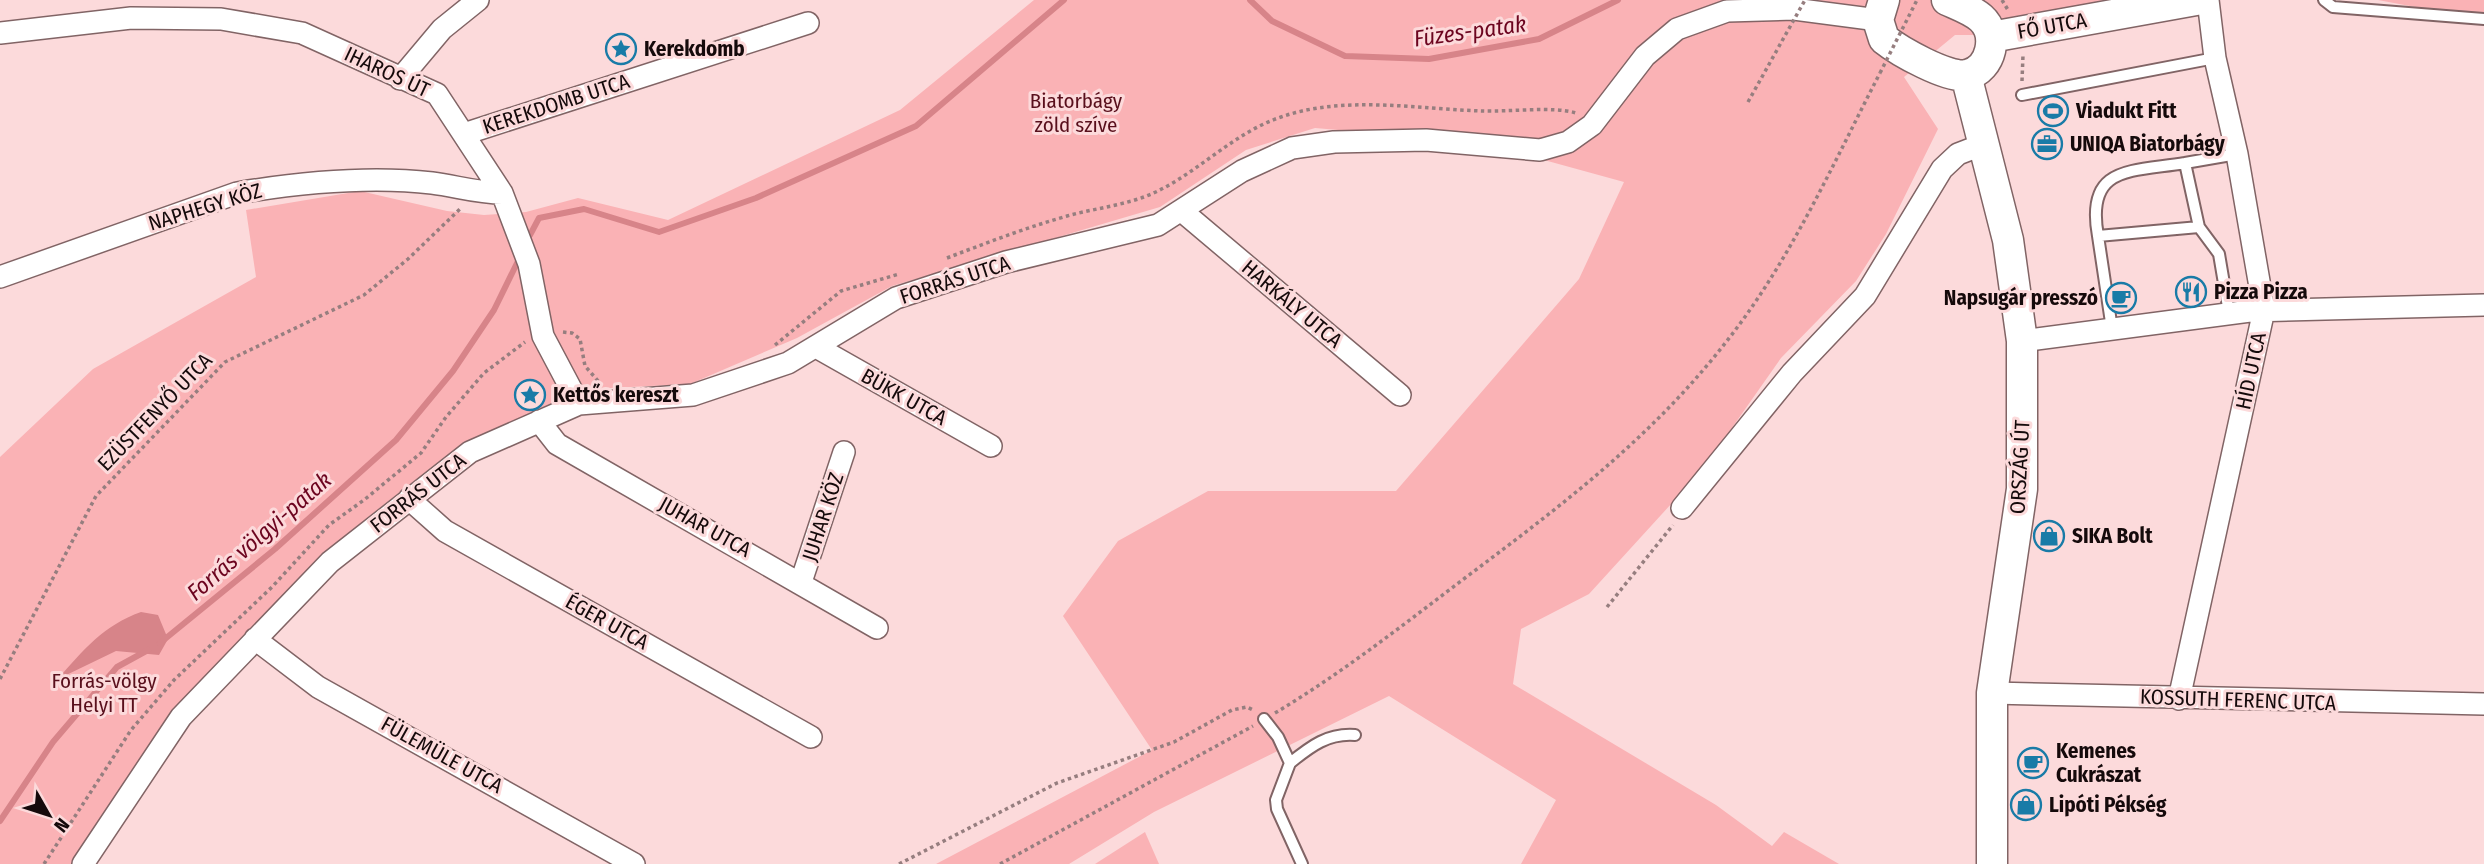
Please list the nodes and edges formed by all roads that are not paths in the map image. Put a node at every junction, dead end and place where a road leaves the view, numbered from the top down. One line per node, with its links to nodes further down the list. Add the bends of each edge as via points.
1 (478, 0): 13 (street, via 442,29)
2 (1947, 0): 10 (main road, via 1981,18)
3 (2196, 0): 10 (main road, FŐ UTCA)
4 (2208, 0): 11 (street, HÍD UTCA)
5 (2324, 0): 7 (lane, via 2333,7)
6 (1881, 10): 12 (main road, via 1884,39 1893,46 1948,73); 20 (street, FORRÁS UTCA, via 1727,11 1677,29 1645,56 1591,125 1569,142 1540,150 1426,140 1292,148 1242,171)
7 (2484, 19)
8 (808, 23): 15 (street, KEREKDOMB UTCA)
9 (0, 33): 13 (street, IHAROS ÚT, via 131,18 221,19 302,33)
10 (1991, 37): 12 (main road, via 1984,64)
11 (2215, 58): 14 (lane); 17 (street, HÍD UTCA)
12 (1966, 75): 16 (main road, ORSZÁG ÚT)
13 (400, 79): 15 (street, IHAROS ÚT, via 437,94)
14 (2022, 95)
15 (464, 134): 19 (street, IHAROS ÚT)
16 (1984, 144): 28 (main road, ORSZÁG ÚT, via 2008,240); 36 (street, via 1958,154 1942,169 1865,296 1792,373)
17 (2237, 154): 18 (lane); 25 (street, HÍD UTCA)
18 (2185, 163): 21 (lane); 22 (lane, via 2114,174 2099,189 2093,211)
19 (502, 193): 23 (street, NAPHEGY KÖZ, via 477,193 432,183 359,182 237,193); 31 (street, IHAROS ÚT, via 529,264 543,336)
20 (1183, 212): 29 (street, FORRÁS UTCA, via 1158,225 1006,262 896,298); 30 (street, HARKÁLY UTCA)
21 (2199, 227): 22 (lane); 26 (lane, via 2218,254)
22 (2098, 236): 27 (lane)
23 (0, 277)
24 (2484, 305): 25 (street)
25 (2264, 310): 26 (street); 41 (street, HÍD UTCA)
26 (2229, 313): 27 (street)
27 (2112, 329): 28 (street)
28 (2022, 341): 40 (main road, ORSZÁG ÚT, via 2022,489)
29 (818, 348): 31 (street, FORRÁS UTCA, via 693,395); 33 (street, BÜKK UTCA)
30 (1400, 395)
31 (579, 404): 32 (street, FORRÁS UTCA)
32 (539, 421): 35 (street, FORRÁS UTCA, via 470,452); 37 (street, JUHAR UTCA, via 557,444)
33 (991, 446)
34 (844, 452): 37 (street, JUHAR KÖZ)
35 (409, 499): 39 (street, FORRÁS UTCA, via 330,562); 45 (street, ÉGER UTCA, via 445,531)
36 (1682, 508)
37 (801, 582): 38 (street, JUHAR UTCA)
38 (877, 628)
39 (255, 639): 47 (street, FORRÁS UTCA, via 181,717); 48 (street, FÜLEMÜLE UTCA, via 318,687)
40 (1992, 693): 41 (street, KOSSUTH FERENC UTCA); 50 (main road, ORSZÁG ÚT)
41 (2179, 699): 42 (street, KOSSUTH FERENC UTCA)
42 (2484, 705)
43 (1264, 719): 46 (lane)
44 (1355, 735): 46 (lane, via 1339,734 1314,744)
45 (811, 737)
46 (1290, 763): 49 (lane, via 1277,809)
47 (83, 864)
48 (634, 864)
49 (1302, 864)
50 (1992, 864)

